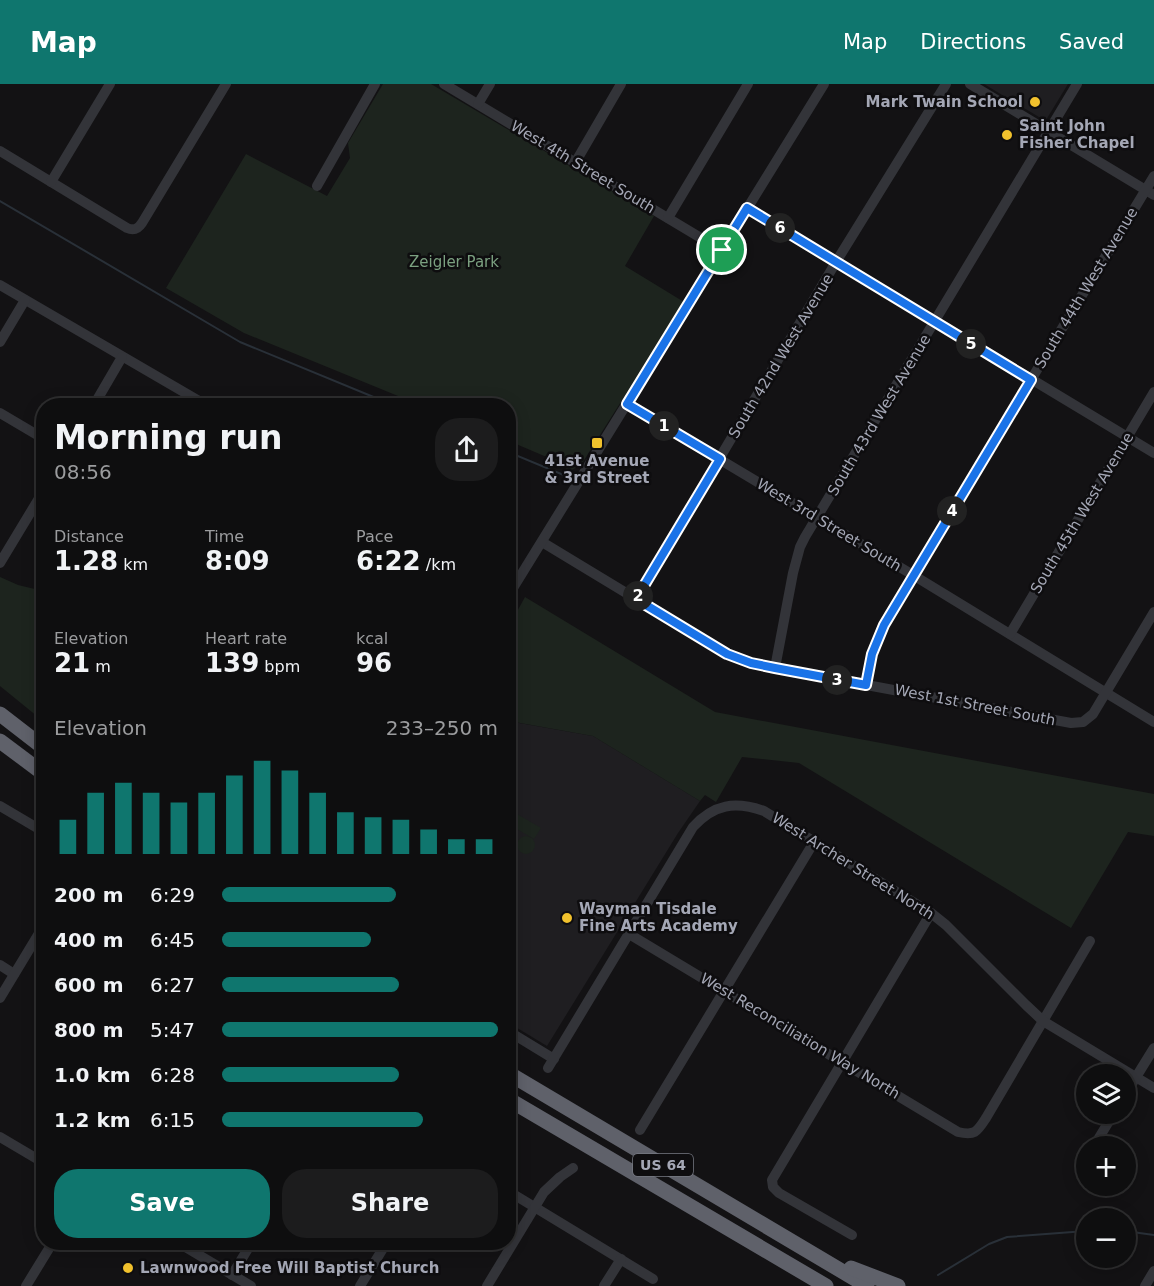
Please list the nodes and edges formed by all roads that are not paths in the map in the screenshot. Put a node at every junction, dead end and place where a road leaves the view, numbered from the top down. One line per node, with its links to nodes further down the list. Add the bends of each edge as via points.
1 (110, 84): 17 (street)
2 (226, 84): 17 (street, via 139,227 127,228)
3 (375, 84): 18 (street)
4 (444, 84): 12 (street, West 4th Street South)
5 (490, 84): 12 (street)
6 (621, 84): 15 (street)
7 (748, 84): 21 (street)
8 (824, 84): 20 (street)
9 (946, 84): 23 (street, South 42nd West Avenue)
10 (970, 84): 13 (street)
11 (1077, 84): 13 (street, South 43rd West Avenue)
12 (478, 104): 15 (street, West 4th Street South)
13 (1048, 132): 19 (street); 26 (street, South 43rd West Avenue)
14 (0, 151): 17 (street)
15 (575, 163): 21 (street, West 4th Street South)
16 (1154, 176): 19 (street, South 44th West Avenue)
17 (51, 182)
18 (317, 186)
19 (1150, 193): 29 (street, South 44th West Avenue)
20 (747, 208): 22 (street); 23 (street)
21 (668, 218): 22 (street, West 4th Street South)
22 (722, 250): 33 (street)
23 (836, 262): 26 (street); 38 (street, South 42nd West Avenue)
24 (0, 285): 25 (street)
25 (25, 300): 27 (street); 28 (street)
26 (935, 321): 29 (street); 40 (street, South 43rd West Avenue)
27 (0, 342)
28 (122, 357): 31 (street); 32 (street)
29 (1031, 380): 36 (street); 43 (street, South 44th West Avenue)
30 (1154, 392): 36 (street, South 45th West Avenue)
31 (98, 398)
32 (194, 398)
33 (627, 404): 38 (street, West 3rd Street South); 41 (street)
34 (0, 413): 35 (street)
35 (36, 434)
36 (1127, 437): 37 (street); 47 (street, South 45th West Avenue)
37 (1154, 453)
38 (720, 459): 40 (street, West 3rd Street South); 45 (street, South 42nd West Avenue)
39 (36, 503): 42 (street)
40 (817, 518): 43 (street, West 3rd Street South); 48 (street, South 43rd West Avenue, via 796,559)
41 (542, 542): 44 (street); 45 (street, West 1st Street South)
42 (0, 563)
43 (913, 575): 47 (street, West 3rd Street South); 49 (street, South 44th West Avenue, via 876,640)
44 (516, 583)
45 (636, 599): 48 (street, West 1st Street South, via 727,654)
46 (1154, 612): 50 (street, West 1st Street South)
47 (1010, 634): 50 (street, West 3rd Street South)
48 (775, 668): 49 (street, West 1st Street South)
49 (866, 685): 50 (street, West 1st Street South, via 1071,723 1090,717)
50 (1105, 693): 52 (street, West 3rd Street South)
51 (0, 714): 54 (highway)
52 (1154, 723)
53 (0, 741): 55 (highway)
54 (36, 742)
55 (36, 768)
56 (0, 806): 57 (street)
57 (36, 827)
58 (814, 842): 59 (street, West Archer Street North); 60 (street, West Archer Street North, via 752,807 729,806 711,812 693,828); 65 (street)
59 (931, 913): 67 (street, West Archer Street North); 70 (street)
60 (629, 934): 65 (street, West Reconciliation Way North); 68 (street, via 551,1064)
61 (36, 938): 64 (street)
62 (1090, 941): 67 (street)
63 (0, 965): 64 (street)
64 (14, 974): 66 (street)
65 (724, 991): 70 (street, West Reconciliation Way North); 76 (street)
66 (0, 998)
67 (1043, 1021): 70 (street, West Reconciliation Way North, via 986,1119 972,1134 958,1132); 71 (street, West Archer Street North)
68 (516, 1037)
69 (1154, 1048): 73 (street)
70 (842, 1062): 82 (street, via 774,1175 772,1187)
71 (1114, 1064)
72 (516, 1077): 89 (highway, US 64)
73 (1136, 1077): 74 (street, West Archer Street North)
74 (1154, 1088)
75 (516, 1104): 94 (highway, US 64)
76 (640, 1130)
77 (0, 1137): 78 (street)
78 (36, 1158)
79 (573, 1168): 81 (street, via 550,1186)
80 (516, 1196): 81 (street)
81 (535, 1207): 83 (street); 90 (street)
82 (852, 1235)
83 (516, 1238)
84 (48, 1250): 95 (street)
85 (190, 1250): 92 (street)
86 (247, 1250): 92 (street)
87 (382, 1250): 97 (street)
88 (509, 1250): 98 (street)
89 (819, 1257): 101 (highway, US 64); 102 (highway)
90 (621, 1259): 93 (street); 99 (street)
91 (1154, 1271): 103 (street)
92 (232, 1275): 96 (street)
93 (653, 1279)
94 (814, 1281): 100 (highway, US 64)
95 (26, 1286)
96 (251, 1286)
97 (360, 1286)
98 (487, 1286)
99 (604, 1286)
100 (826, 1286)
101 (867, 1286)
102 (898, 1286)
103 (1145, 1286)

